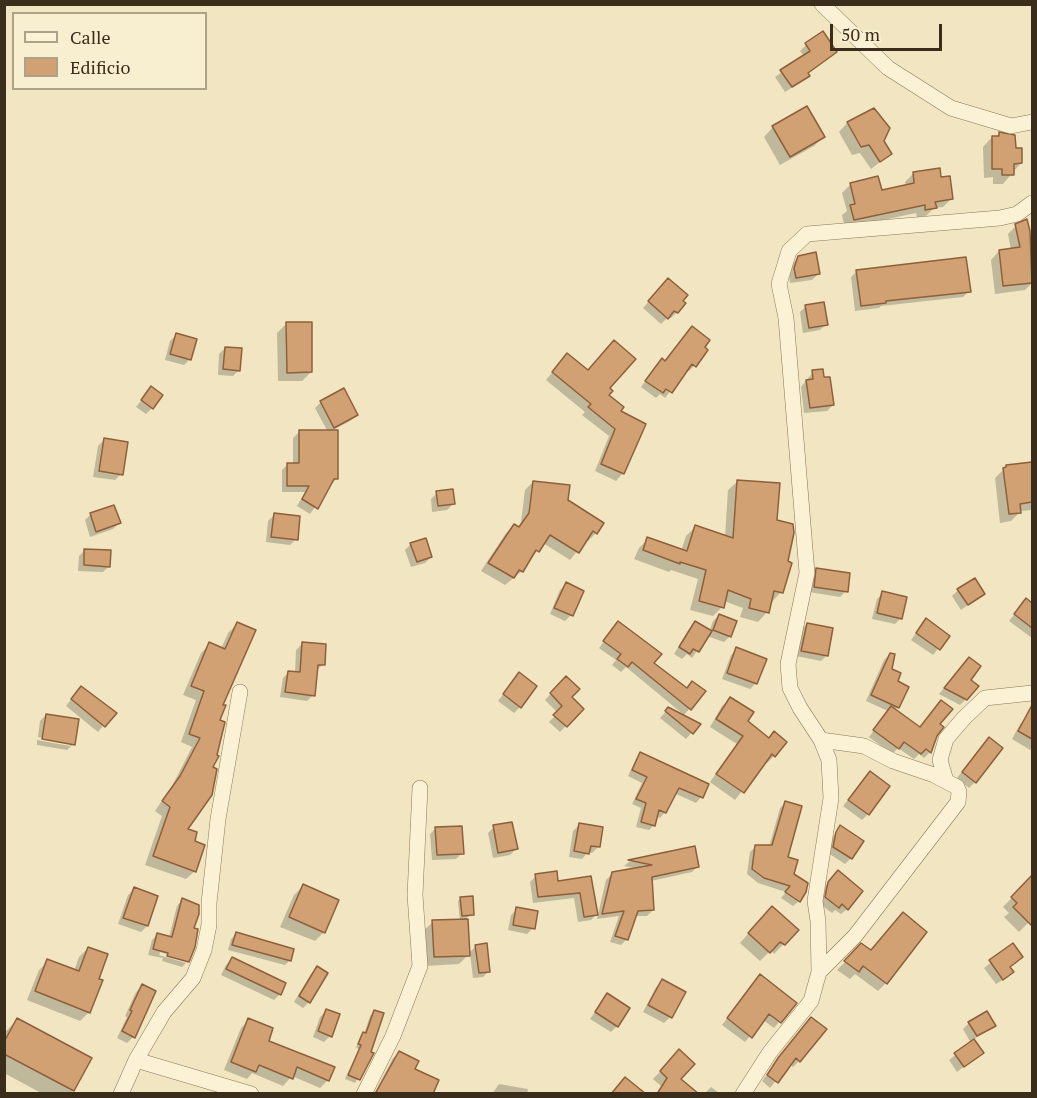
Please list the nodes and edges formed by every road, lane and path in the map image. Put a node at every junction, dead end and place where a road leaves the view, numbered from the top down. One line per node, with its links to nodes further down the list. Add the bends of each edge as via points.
1 (822, 4): 2 (street, via 888,68 951,108 1011,126)
2 (1032, 122)
3 (1032, 203): 6 (street, via 1017,214 1000,218 807,234 789,251 779,284 786,318 807,573 788,664 790,688)
4 (240, 692): 10 (street, via 218,819 204,950 193,978 164,1012)
5 (1032, 693): 7 (street, via 985,699 963,718 946,739 940,760)
6 (821, 740): 7 (street, via 864,746); 9 (street, via 829,760 831,798 815,901)
7 (946, 781): 9 (street, via 957,787 958,802 855,936)
8 (420, 788): 13 (street, via 415,895 420,966 393,1036)
9 (819, 972): 14 (street, via 811,1001)
10 (136, 1060): 11 (street); 12 (street)
11 (121, 1094)
12 (252, 1094)
13 (364, 1094)
14 (743, 1094)

